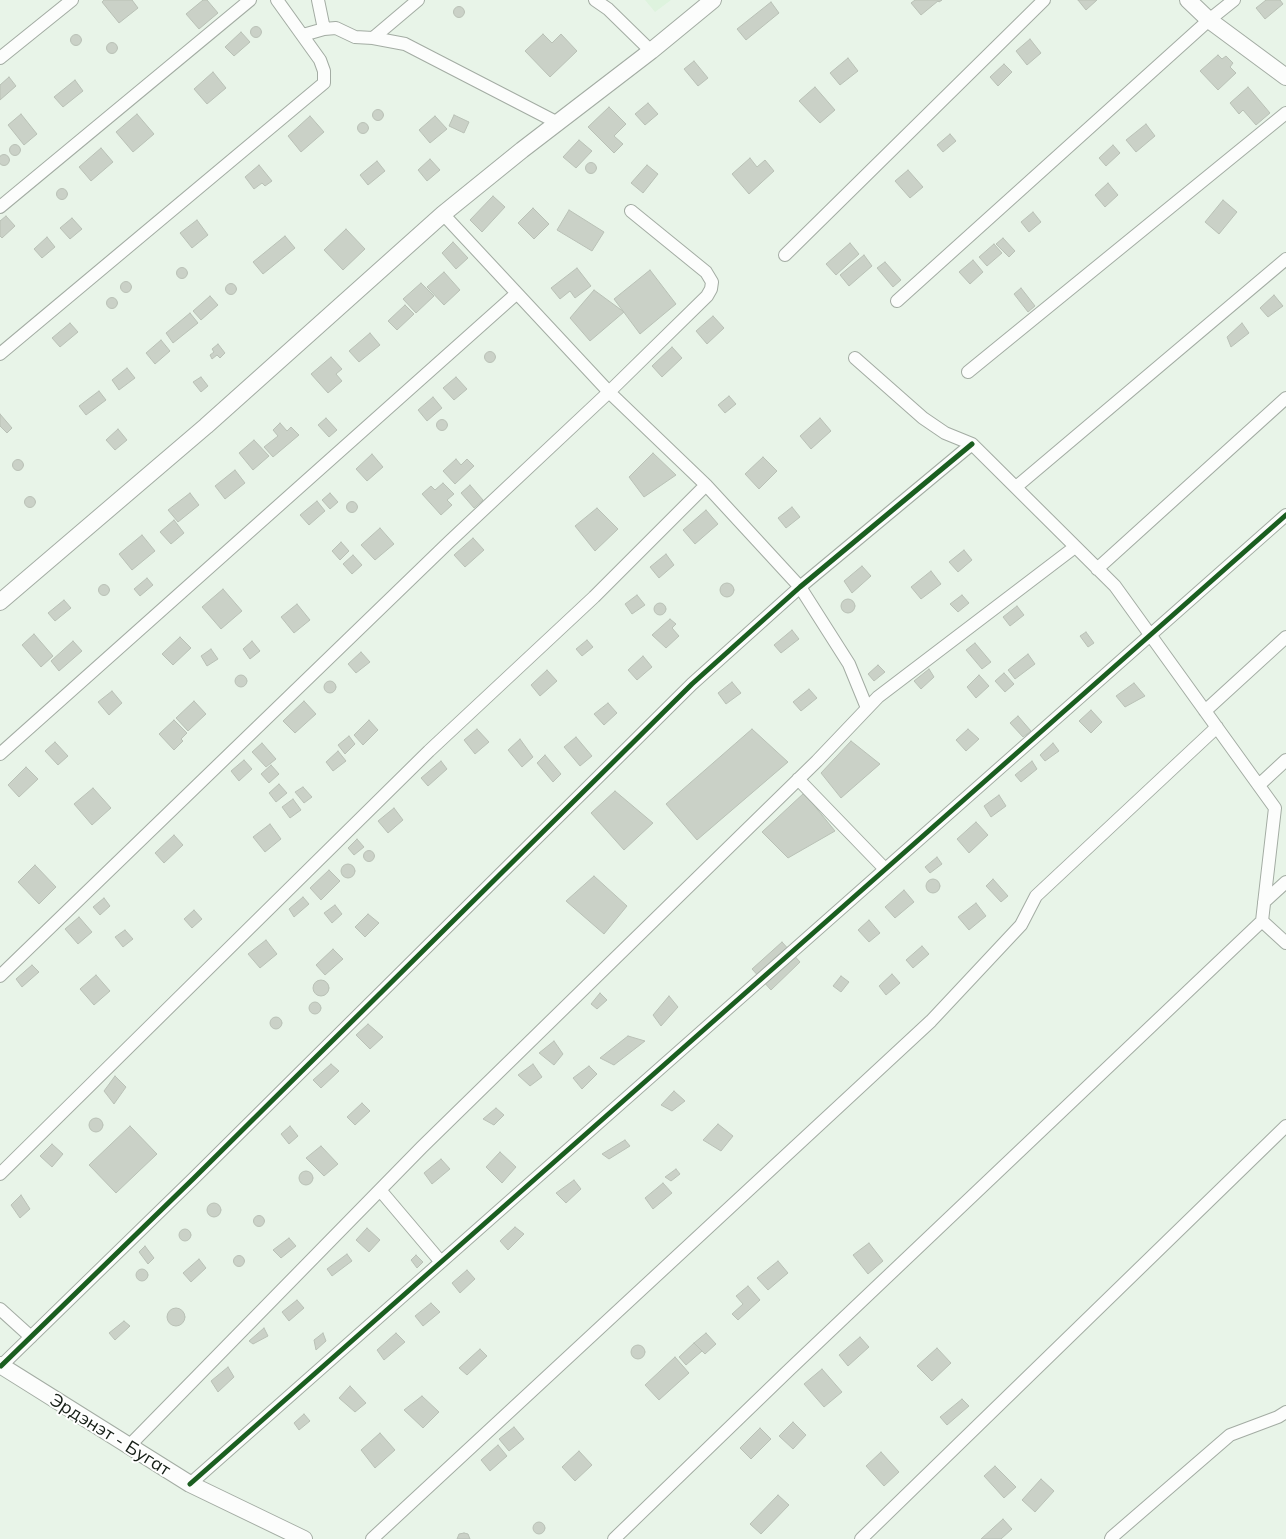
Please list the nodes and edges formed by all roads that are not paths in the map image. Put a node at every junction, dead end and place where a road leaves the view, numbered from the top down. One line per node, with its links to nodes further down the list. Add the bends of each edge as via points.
1 (72, 0): 16 (street)
2 (250, 0): 20 (street)
3 (277, 0): 13 (street)
4 (318, 0): 12 (street)
5 (418, 0): 14 (street)
6 (595, 0): 15 (street)
7 (713, 0): 15 (street)
8 (1044, 0): 23 (street)
9 (1188, 0): 11 (street)
10 (1234, 0): 11 (street)
11 (1209, 20): 17 (street); 26 (street)
12 (324, 28): 13 (street); 14 (street, via 336,28 355,37)
13 (303, 36): 27 (street, via 320,60 324,84)
14 (373, 38): 19 (street, via 405,44)
15 (651, 51): 19 (street)
16 (0, 58)
17 (1286, 77)
18 (1286, 113): 29 (street)
19 (558, 123): 22 (street)
20 (0, 207)
21 (631, 211): 30 (street, via 706,272 712,282 707,296)
22 (443, 214): 25 (street); 39 (street, via 206,426)
23 (785, 254)
24 (1286, 259): 34 (street)
25 (516, 294): 30 (street); 45 (street)
26 (897, 300)
27 (0, 354)
28 (855, 358): 32 (street, via 923,418 945,433)
29 (968, 372)
30 (610, 392): 33 (street); 54 (street, via 449,542)
31 (1286, 398): 37 (street)
32 (972, 444): 34 (street); 38 (street)
33 (706, 486): 38 (street); 56 (street, via 594,597 429,751)
34 (1016, 487): 36 (street)
35 (1286, 514): 40 (street)
36 (1075, 547): 37 (street); 42 (street)
37 (1097, 569): 40 (street, via 1114,586)
38 (800, 587): 42 (street, via 849,664); 60 (street, via 692,684)
39 (0, 602)
40 (1150, 635): 43 (street); 49 (street)
41 (1286, 636): 43 (street)
42 (867, 708): 47 (street)
43 (1205, 711): 44 (street)
44 (1217, 727): 48 (street); 66 (street, via 1036,896 1021,924 932,1021)
45 (0, 754)
46 (1286, 760): 48 (street)
47 (798, 779): 49 (street); 57 (street)
48 (1258, 785): 51 (street, via 1275,808)
49 (885, 869): 58 (street)
50 (1286, 882): 51 (street)
51 (1264, 902): 52 (street)
52 (1262, 921): 53 (street); 67 (street)
53 (1286, 943)
54 (0, 976)
55 (1286, 1126): 68 (street)
56 (0, 1174)
57 (380, 1190): 58 (street); 63 (street)
58 (441, 1262): 64 (street)
59 (0, 1308): 60 (street)
60 (32, 1337): 61 (street)
61 (1, 1365): 63 (street, Эрдэнэт - Бугат)
62 (1286, 1412): 69 (street, via 1230,1435)
63 (128, 1446): 64 (street, Эрдэнэт - Бугат)
64 (190, 1484): 65 (street, Эрдэнэт - Бугат)
65 (304, 1539)
66 (372, 1539)
67 (614, 1539)
68 (861, 1539)
69 (1111, 1539)

